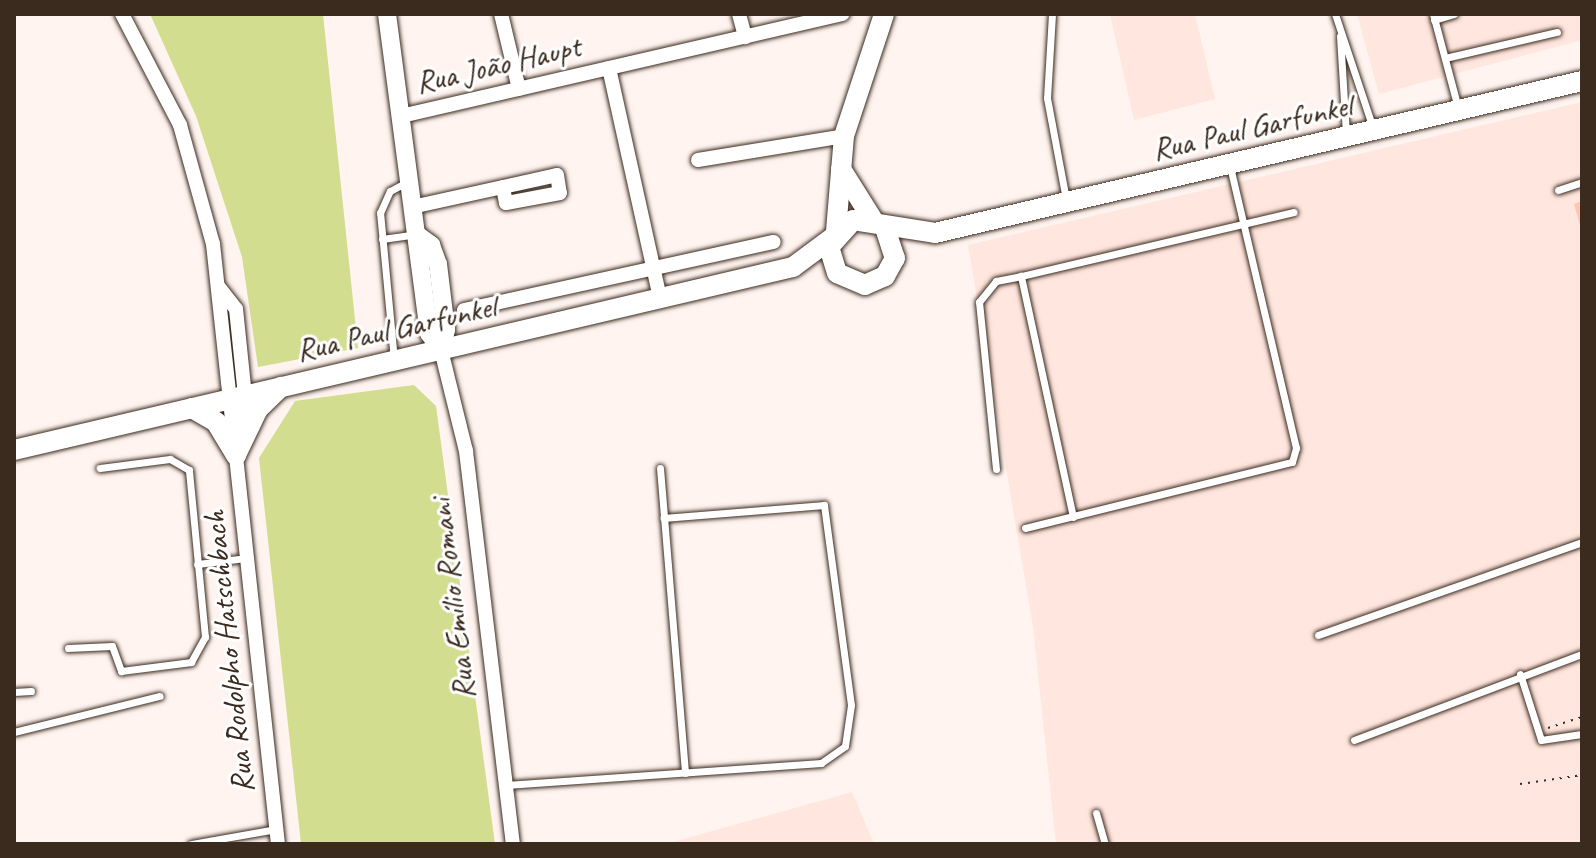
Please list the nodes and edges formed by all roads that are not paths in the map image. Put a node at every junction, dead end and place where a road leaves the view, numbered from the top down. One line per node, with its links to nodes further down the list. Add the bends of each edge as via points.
1 (122, 14): 50 (street, Rua Rodolpho Hatschbach, via 180,125 209,223 218,286 236,309)
2 (387, 14): 19 (street, Rua Emílio Romani)
3 (501, 14): 17 (street)
4 (739, 14): 13 (street)
5 (842, 14): 13 (street, Rua João Haupt)
6 (884, 14): 21 (main road)
7 (1052, 14): 30 (lane, via 1047,98)
8 (1335, 14): 12 (lane)
9 (1454, 14): 10 (lane)
10 (1434, 17): 14 (lane)
11 (1557, 32): 14 (lane)
12 (1340, 34): 20 (lane); 22 (lane)
13 (745, 37): 15 (street, Rua João Haupt)
14 (1445, 58): 18 (lane)
15 (609, 68): 17 (street, Rua João Haupt); 42 (street)
16 (1582, 81): 18 (main road, Rua Paul Garfunkel)
17 (519, 89): 19 (street, Rua João Haupt)
18 (1459, 110): 20 (main road, Rua Paul Garfunkel)
19 (401, 116): 26 (street, Rua Emílio Romani)
20 (1374, 130): 22 (main road, Rua Paul Garfunkel)
21 (844, 136): 23 (street); 25 (main road)
22 (1347, 137): 24 (main road, Rua Paul Garfunkel)
23 (698, 160)
24 (1230, 164): 30 (main road, Rua Paul Garfunkel); 34 (lane)
25 (841, 169): 33 (main road); 37 (main road)
26 (409, 181): 31 (street, Rua Emílio Romani); 38 (lane, via 390,191 380,213)
27 (1582, 182): 29 (lane)
28 (503, 187): 31 (street)
29 (1558, 190)
30 (1066, 202): 35 (main road, Rua Paul Garfunkel)
31 (412, 207): 36 (street, Rua Emílio Romani)
32 (1294, 212): 34 (lane)
33 (879, 224): 35 (main road, Rua Paul Garfunkel); 37 (main road, via 853,220); 41 (main road, via 895,247)
34 (1244, 224): 43 (lane); 57 (lane, via 1296,448 1292,462)
35 (935, 233): 41 (main road, Rua Paul Garfunkel)
36 (416, 234): 38 (lane); 47 (street, Rua Emílio Romani, via 431,245 438,264 446,330)
37 (834, 235): 40 (main road, Rua Paul Garfunkel); 44 (main road, via 830,256)
38 (382, 239): 48 (lane)
39 (774, 242): 42 (street)
40 (793, 267): 44 (main road, Rua Paul Garfunkel); 45 (main road, Rua Paul Garfunkel)
41 (892, 268): 44 (main road, via 865,285)
42 (654, 269): 45 (street); 46 (street)
43 (1021, 276): 56 (lane, via 996,281 979,302); 57 (lane)
44 (845, 279)
45 (660, 298): 47 (main road, Rua Paul Garfunkel)
46 (464, 310)
47 (441, 350): 48 (main road, Rua Paul Garfunkel); 74 (street, Rua Emílio Romani, via 466,451)
48 (394, 360): 49 (main road, Rua Paul Garfunkel)
49 (281, 387): 50 (main road, Rua Paul Garfunkel); 53 (main road, via 258,409)
50 (236, 398): 51 (main road, Rua Paul Garfunkel); 53 (street, Rua Rodolpho Hatschbach)
51 (192, 408): 52 (main road, Rua Paul Garfunkel); 53 (main road, via 223,429)
52 (14, 450)
53 (236, 455): 61 (street, Rua Rodolpho Hatschbach)
54 (100, 468): 62 (lane, via 183,462)
55 (660, 468): 58 (lane)
56 (996, 469)
57 (1073, 517): 59 (lane)
58 (664, 518): 73 (lane); 73 (lane, via 824,505 851,705 845,746 821,763)
59 (1025, 528)
60 (1582, 542): 63 (lane)
61 (247, 558): 62 (lane); 76 (street, Rua Rodolpho Hatschbach)
62 (197, 564): 64 (lane, via 205,637 191,662 121,671 112,646)
63 (1318, 635)
64 (68, 648)
65 (1582, 654): 66 (lane)
66 (1520, 674): 71 (lane, via 1535,731 1549,743); 72 (lane)
67 (31, 691): 68 (lane)
68 (14, 692)
69 (160, 696): 70 (lane)
70 (14, 732)
71 (1582, 734)
72 (1354, 740)
73 (685, 773): 74 (lane)
74 (506, 785): 78 (street, Rua Emílio Romani)
75 (1096, 813): 79 (lane)
76 (277, 836): 77 (lane)
77 (191, 844)
78 (513, 844)
79 (1105, 844)

